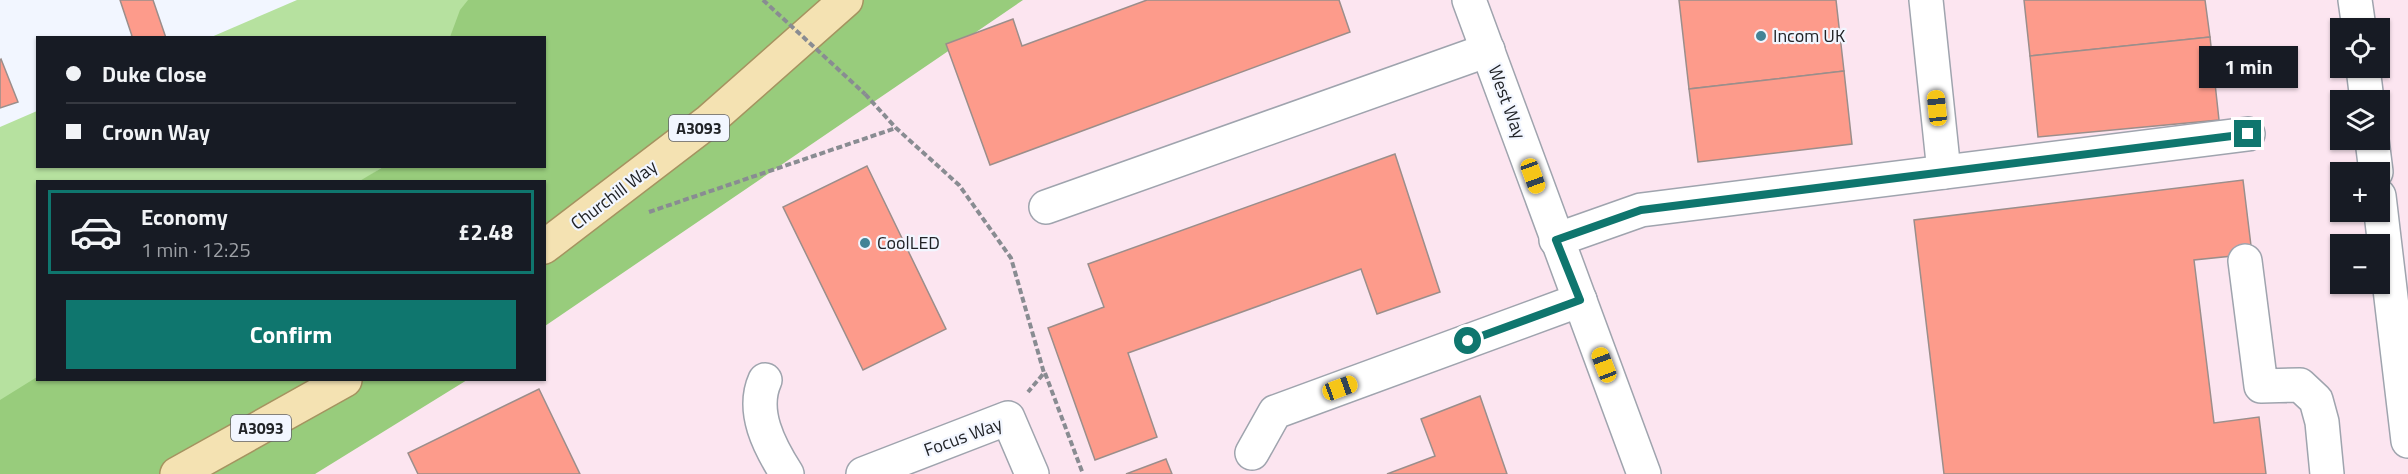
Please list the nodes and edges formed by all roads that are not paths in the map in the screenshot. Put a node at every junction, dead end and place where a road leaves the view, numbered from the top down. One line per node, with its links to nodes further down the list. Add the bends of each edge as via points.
1 (846, 0): 12 (main road, Churchill Way / A3093, via 709,120)
2 (1469, 0): 6 (street, West Way)
3 (1926, 0): 8 (street)
4 (2355, 0): 5 (street)
5 (2358, 18)
6 (1488, 50): 9 (street, via 1408,69); 11 (street, West Way)
7 (2248, 134): 8 (street)
8 (1944, 172): 11 (street, via 1641,210)
9 (1046, 207)
10 (2382, 222): 17 (street)
11 (1556, 240): 14 (street, West Way)
12 (546, 245)
13 (2245, 261): 24 (street, via 2261,386 2300,385 2316,400)
14 (1580, 300): 18 (street, via 1275,411); 23 (street, West Way)
15 (765, 380): 20 (street, via 759,395 762,423)
16 (343, 381): 19 (main road, A3093)
17 (2408, 441)
18 (1252, 453)
19 (177, 474)
20 (787, 474)
21 (863, 474): 22 (street, Focus Way, via 1008,418)
22 (1032, 474)
23 (1644, 474)
24 (2327, 474)

